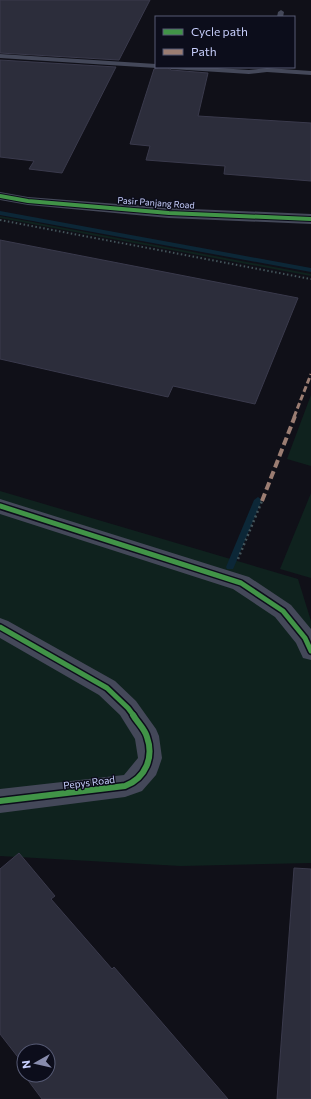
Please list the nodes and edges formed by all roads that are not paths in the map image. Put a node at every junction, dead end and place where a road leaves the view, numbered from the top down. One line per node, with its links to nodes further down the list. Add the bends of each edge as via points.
1 (0, 56): 2 (lane)
2 (155, 66)
3 (187, 68): 4 (lane, via 249,72)
4 (270, 68): 5 (lane)
5 (311, 74)
6 (0, 196): 7 (street, Pasir Panjang Road, via 28,201 169,213)
7 (311, 219)
8 (0, 506): 10 (street, via 241,584 283,611)
9 (0, 628): 11 (street, Pepys Road, via 107,688 128,708 147,736 150,758 133,783 125,786)
10 (311, 651)
11 (0, 801)

